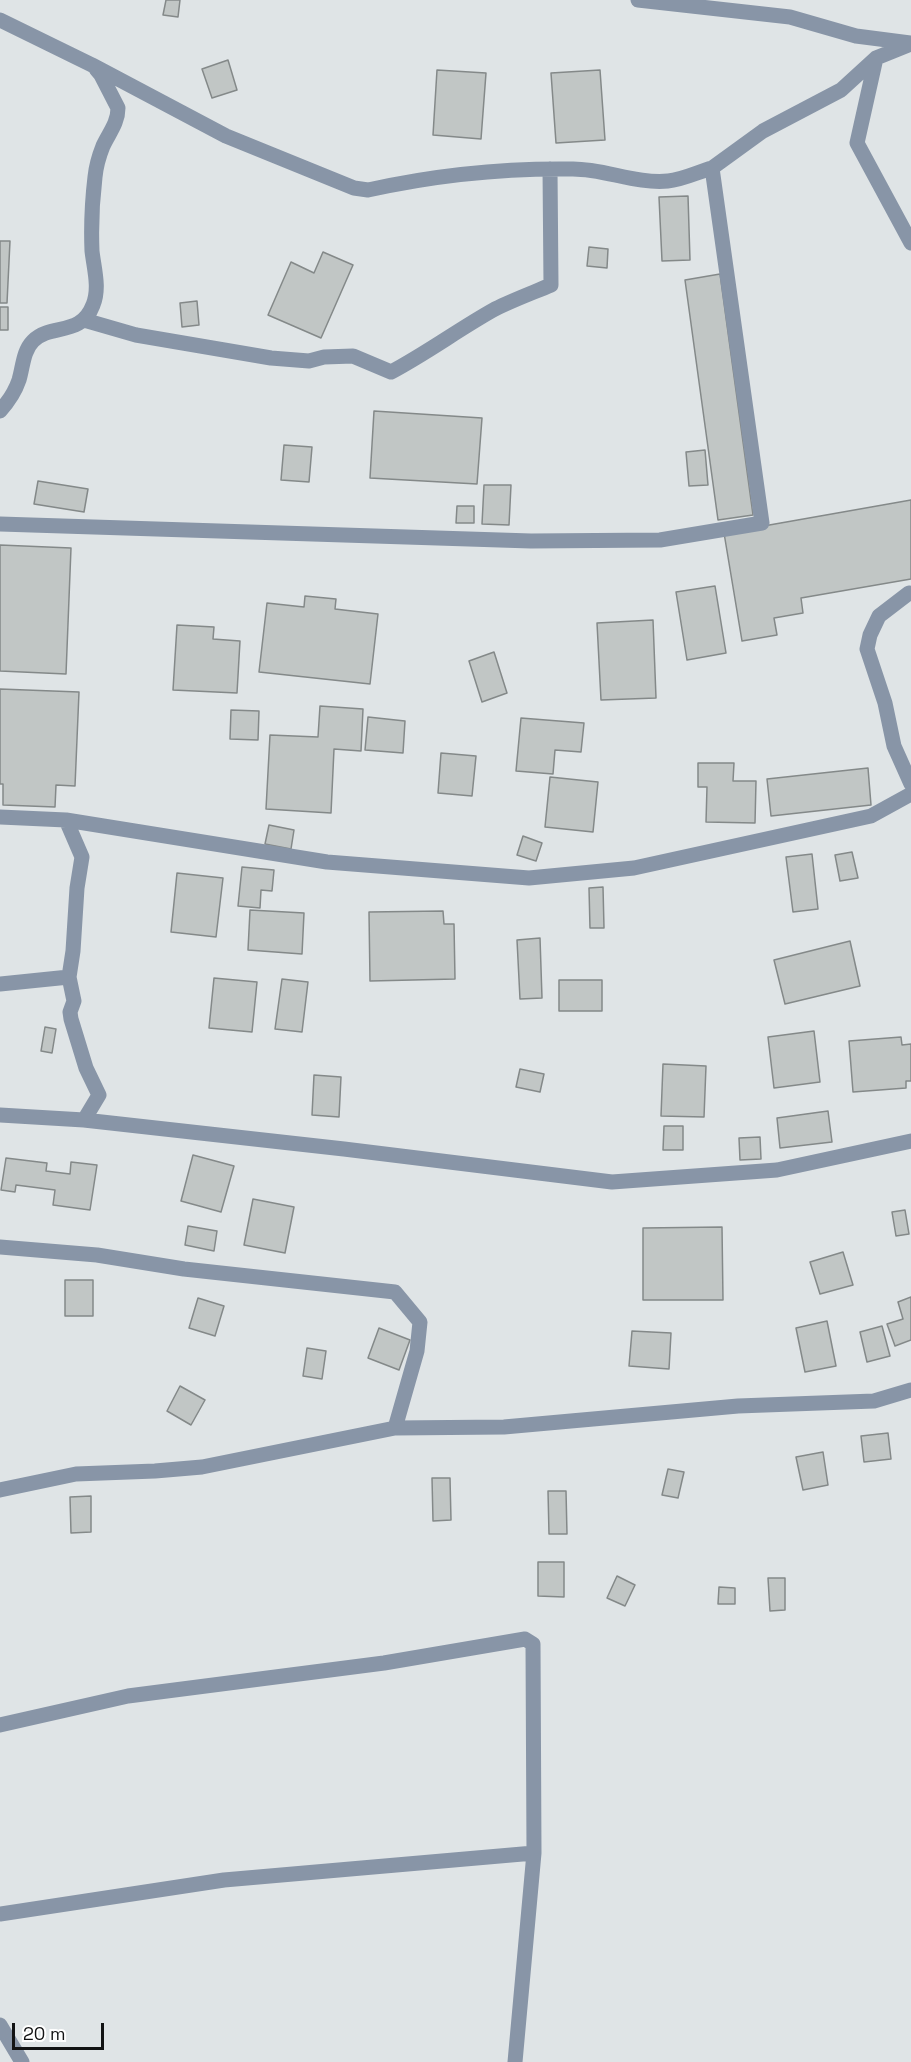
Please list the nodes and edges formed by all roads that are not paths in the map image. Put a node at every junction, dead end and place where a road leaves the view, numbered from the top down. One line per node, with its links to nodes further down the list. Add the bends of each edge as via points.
1 (638, 0): 3 (street, via 790,17 856,36)
2 (0, 20): 5 (street)
3 (911, 44): 4 (street)
4 (876, 58): 6 (street, via 841,90 763,131); 8 (street, via 857,143)
5 (92, 65): 7 (street, via 226,136 354,188 368,190 467,173); 9 (street, via 101,75 118,114 95,174 92,250 97,290)
6 (712, 168): 7 (street, via 669,181 575,168); 11 (street, via 762,523 660,540 543,541)
7 (550, 169): 9 (street, via 551,285 498,308 391,372 353,356 309,361 271,358 135,335)
8 (911, 243)
9 (84, 320): 10 (street, via 33,340 10,400)
10 (0, 411)
11 (0, 524)
12 (909, 593): 13 (street, via 879,616 867,650 894,746)
13 (911, 784)
14 (911, 794): 16 (street, via 871,816 634,868 529,878 327,862)
15 (0, 817): 16 (street)
16 (66, 820): 17 (street, via 82,857)
17 (69, 977): 18 (street); 20 (street, via 74,1000 71,1019 99,1095)
18 (0, 984)
19 (0, 1115): 20 (street)
20 (84, 1120): 21 (street, via 612,1182 777,1170)
21 (911, 1141)
22 (0, 1247): 24 (street, via 97,1255 184,1269 395,1292 420,1322 417,1351)
23 (911, 1390): 24 (street, via 874,1401 738,1407 504,1427)
24 (395, 1428): 25 (street, via 202,1467 76,1474)
25 (0, 1490)
26 (0, 1725): 27 (street, via 128,1696 525,1639 533,1644)
27 (534, 1853): 28 (street, via 224,1880); 31 (street)
28 (0, 1914)
29 (0, 2025): 30 (street)
30 (22, 2062)
31 (514, 2062)

